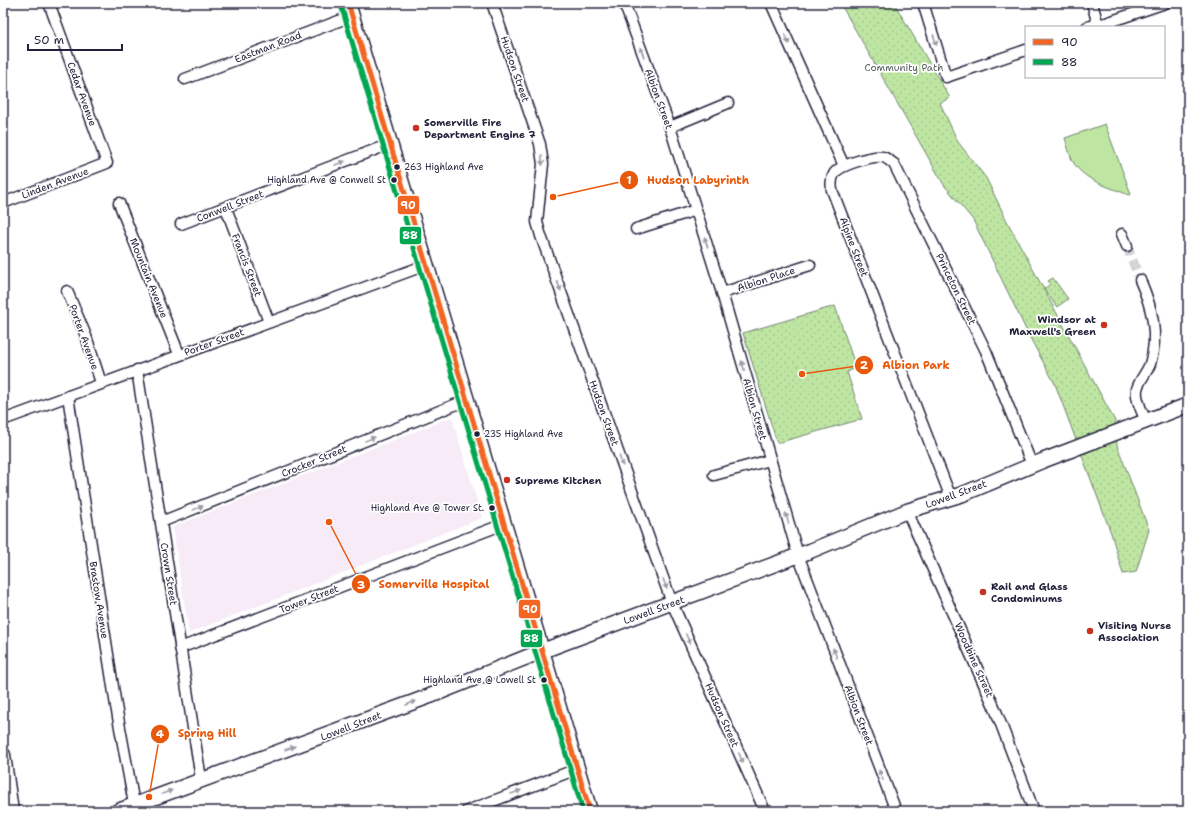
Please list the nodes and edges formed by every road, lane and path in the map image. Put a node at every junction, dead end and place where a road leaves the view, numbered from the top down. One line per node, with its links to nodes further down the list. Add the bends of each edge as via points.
1 (49, 3): 15 (street, Cedar Avenue)
2 (492, 3): 47 (street, Hudson Street, one-way to 47, via 540,144 543,164 538,222 541,236)
3 (624, 3): 13 (street, Albion Street, one-way to 3)
4 (770, 3): 16 (street, one-way to 16)
5 (923, 3): 10 (street, one-way to 10, via 946,77)
6 (1092, 3): 9 (street)
7 (1165, 3): 9 (street)
8 (350, 9): 11 (street, Eastman Road); 14 (street)
9 (1098, 26)
10 (1025, 50)
11 (185, 80)
12 (728, 103): 13 (street)
13 (670, 126): 20 (street, Albion Street)
14 (390, 144): 19 (street, Conwell Street, one-way to 14); 25 (street)
15 (107, 163): 17 (street, Linden Avenue)
16 (844, 166): 40 (street, Princeton Street, via 884,157 894,164 986,351); 42 (street, Alpine Street, via 834,173 831,180 832,190)
17 (3, 203)
18 (119, 203): 31 (street, Mountain Avenue)
19 (226, 208): 21 (street, Conwell Street); 30 (street, Francis Street)
20 (696, 210): 22 (street); 29 (street, Albion Street, one-way to 20)
21 (181, 224)
22 (636, 229)
23 (1122, 234): 24 (street)
24 (1127, 246)
25 (426, 265): 30 (street, Porter Street); 35 (street)
26 (810, 265): 29 (street, Albion Place)
27 (1140, 280): 38 (street, via 1149,302 1155,334 1150,365 1137,389)
28 (67, 291): 33 (street, Porter Avenue, via 86,336)
29 (722, 293): 39 (street, Albion Street, one-way to 29)
30 (269, 322): 31 (street, Porter Street)
31 (179, 354): 32 (street, Porter Street)
32 (137, 370): 33 (street, Porter Street); 44 (street, Crown Street)
33 (101, 383): 34 (street, Porter Street)
34 (68, 396): 37 (street, Porter Street); 53 (street, Brastow Avenue, via 116,706)
35 (467, 400): 44 (street, Crocker Street, one-way to 35); 45 (street)
36 (1188, 406): 38 (street, Lowell Street)
37 (3, 420)
38 (1146, 422): 40 (street, Lowell Street)
39 (770, 460): 41 (street); 46 (street, Albion Street, one-way to 39)
40 (1032, 466): 42 (street, Lowell Street)
41 (714, 475)
42 (951, 498): 43 (street, Lowell Street)
43 (907, 511): 46 (street, Lowell Street); 60 (street, Woodbine Street, via 996,711)
44 (162, 522): 48 (street, Crown Street)
45 (504, 524): 48 (street, Tower Street); 49 (street)
46 (798, 556): 47 (street, Lowell Street); 59 (street, Albion Street, one-way to 46)
47 (672, 603): 49 (street, Lowell Street); 58 (street, Hudson Street, one-way to 58)
48 (180, 648): 52 (street, Crown Street)
49 (542, 651): 51 (street); 52 (street, Lowell Street, one-way to 49, via 331,733)
50 (3, 755): 54 (street)
51 (577, 769): 56 (street, one-way to 51); 57 (street)
52 (201, 779): 53 (street, Lowell Street, one-way to 52)
53 (134, 804): 55 (street, Lowell Street)
54 (11, 811)
55 (118, 811)
56 (467, 811)
57 (590, 811)
58 (765, 811)
59 (896, 811)
60 (1034, 811)

